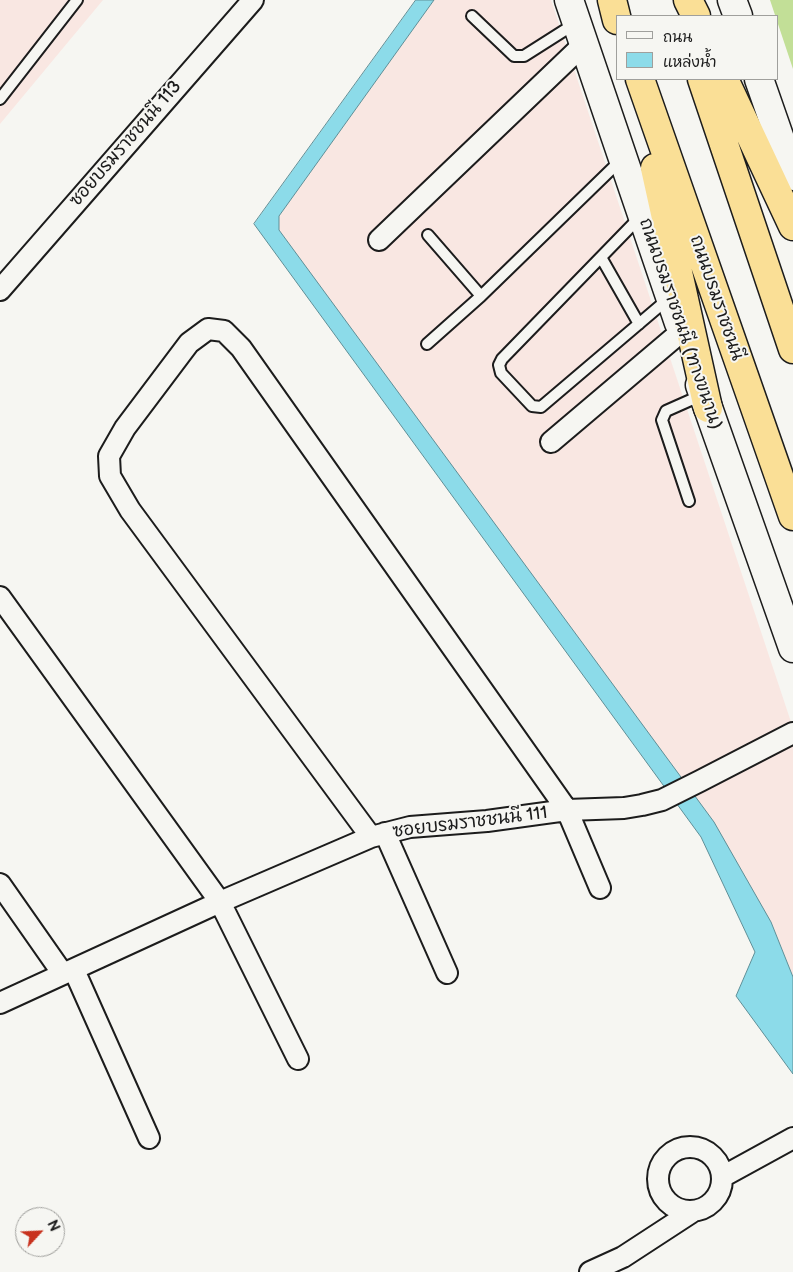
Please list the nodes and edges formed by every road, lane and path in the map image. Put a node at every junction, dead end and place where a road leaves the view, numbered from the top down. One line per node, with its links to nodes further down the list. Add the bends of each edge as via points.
1 (77, 0): 18 (lane)
2 (253, 0): 26 (street, ซอยบรมราชชนนี 113)
3 (612, 0): 7 (highway)
4 (675, 0): 8 (highway)
5 (688, 0): 9 (highway)
6 (732, 0): 10 (main road)
7 (617, 15)
8 (681, 15)
9 (696, 15)
10 (738, 15)
11 (472, 16): 12 (lane, via 514,56 524,56)
12 (577, 22): 19 (main road, ถนนบรมราชชนนี (ทางขนาน)); 24 (street)
13 (632, 80): 33 (highway)
14 (640, 80): 36 (highway, ถนนบรมราชชนนี)
15 (702, 80): 32 (highway)
16 (724, 80): 22 (highway)
17 (759, 80): 20 (main road)
18 (0, 99)
19 (623, 158): 21 (main road, ถนนบรมราชชนนี (ทางขนาน)); 27 (lane)
20 (793, 176)
21 (643, 214): 25 (lane); 28 (main road, ถนนบรมราชชนนี (ทางขนาน))
22 (793, 226)
23 (428, 235): 27 (lane)
24 (379, 240)
25 (602, 259): 29 (lane); 29 (lane, via 502,359 499,365 501,373 532,406 541,407)
26 (0, 290)
27 (481, 296): 31 (lane)
28 (670, 297): 29 (lane); 30 (main road, ถนนบรมราชชนนี (ทางขนาน))
29 (639, 324)
30 (682, 331): 33 (main road, ถนนบรมราชชนนี (ทางขนาน)); 34 (street)
31 (427, 344)
32 (793, 349)
33 (706, 401): 35 (lane, via 666,411 662,420); 38 (main road, ถนนบรมราชชนนี (ทางขนาน))
34 (551, 442)
35 (689, 501)
36 (793, 516)
37 (0, 597): 44 (street)
38 (793, 648)
39 (793, 733): 40 (street, ซอยบรมราชชนนี 111, via 662,800 624,808)
40 (567, 810): 41 (street, ซอยบรมราชชนนี 111, via 410,827); 41 (street, via 241,348 224,331 208,329 189,342 126,428 109,456 110,476 130,510); 43 (street)
41 (378, 835): 44 (street, ซอยบรมราชชนนี 111); 46 (street)
42 (0, 884): 45 (street)
43 (600, 888)
44 (220, 902): 45 (street, ซอยบรมราชชนนี 111); 48 (street)
45 (69, 972): 47 (street, ซอยบรมราชชนนี 111); 49 (street)
46 (447, 973)
47 (0, 1003)
48 (298, 1060)
49 (149, 1138)
50 (793, 1138): 51 (street)
51 (722, 1177): 52 (street, via 715,1201); 52 (street, via 718,1163 697,1147 671,1152 661,1163 657,1176 659,1190 678,1210)
52 (692, 1212): 53 (street, via 666,1232)
53 (590, 1272)

